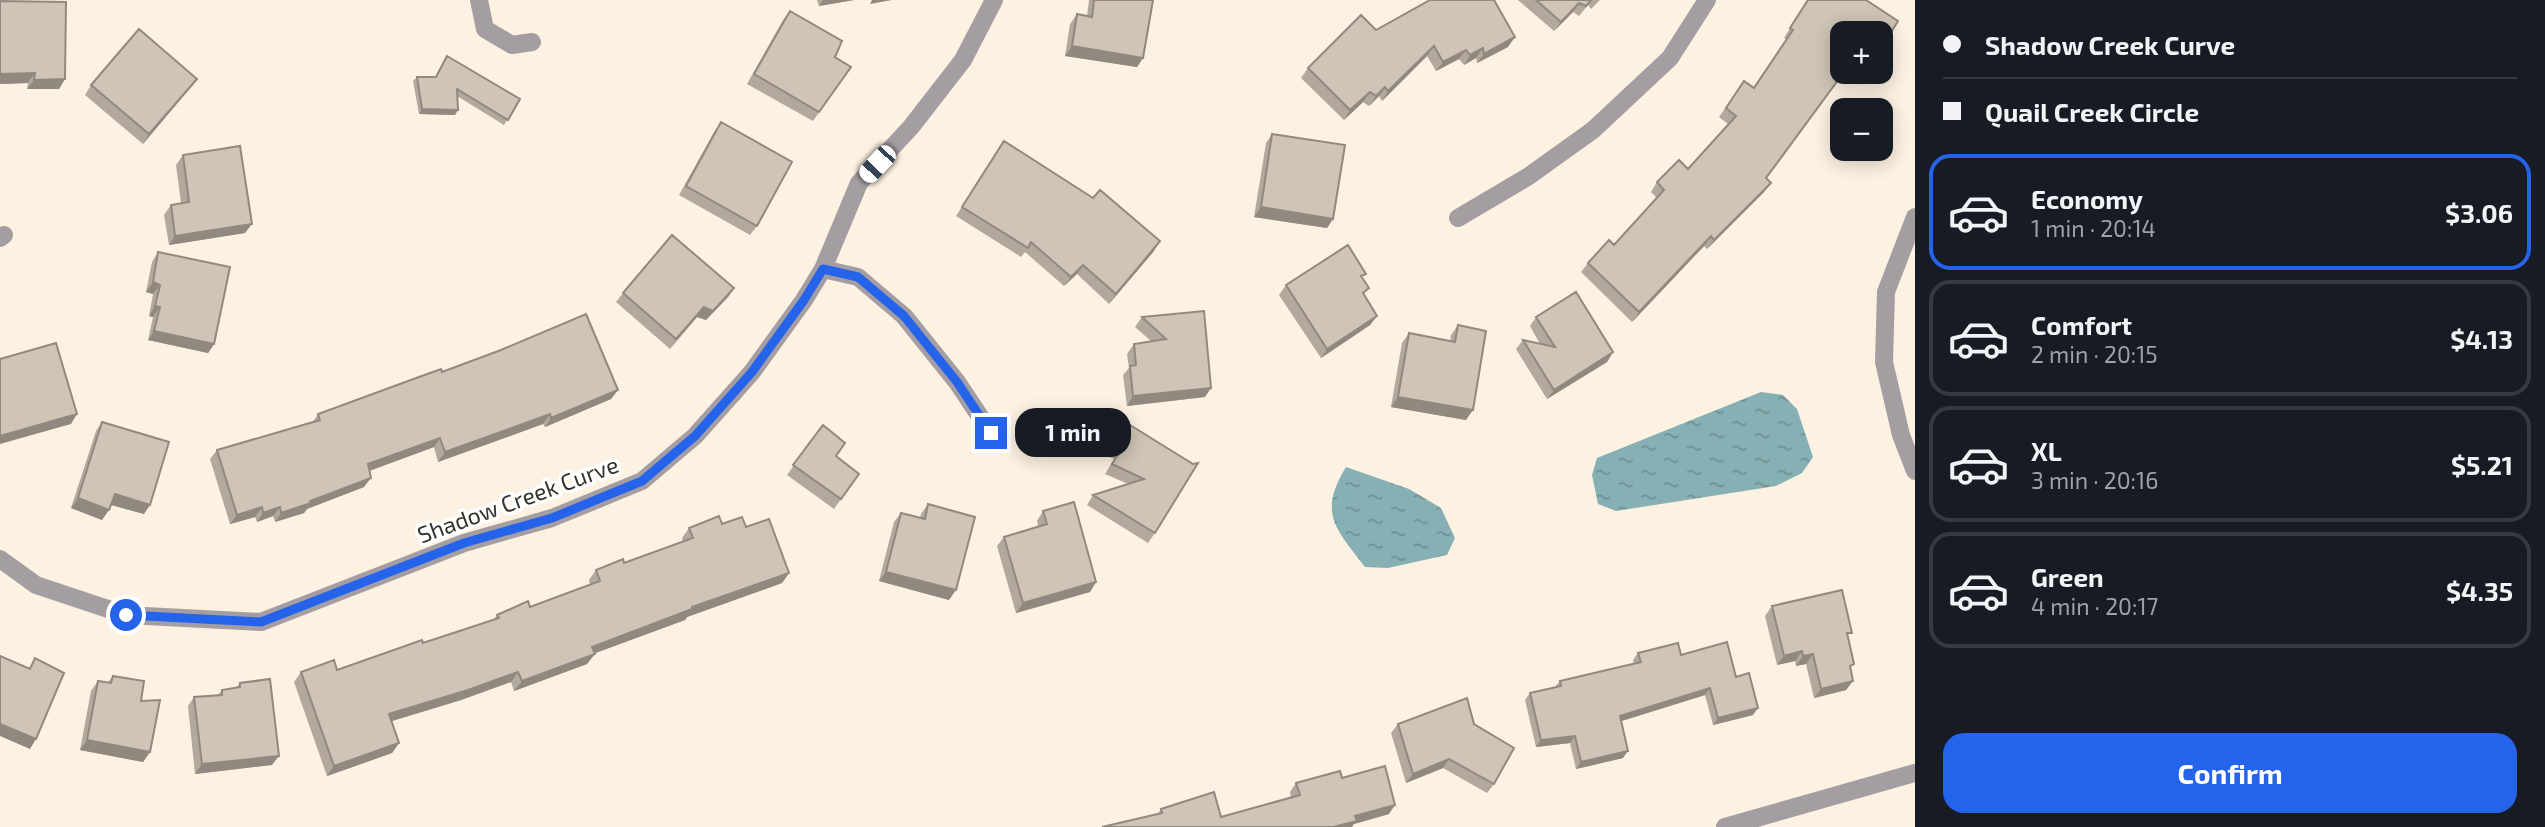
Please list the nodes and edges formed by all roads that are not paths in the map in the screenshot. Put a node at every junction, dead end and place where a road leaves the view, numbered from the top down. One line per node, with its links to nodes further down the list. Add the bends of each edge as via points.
1 (479, 0): 4 (street, via 485,29 512,45)
2 (994, 0): 7 (street, Shadow Creek Curve, via 963,60 911,127 859,183)
3 (1707, 0): 6 (street, via 1670,58 1593,130 1530,176)
4 (533, 42)
5 (1915, 217): 9 (street, via 1886,292 1884,362 1901,435)
6 (1458, 218)
7 (823, 269): 8 (street, via 858,277 904,316); 10 (street, Shadow Creek Curve, via 752,372 695,436 642,481 552,518 464,543 261,622 126,615 36,585)
8 (991, 433)
9 (1915, 471)
10 (0, 559)
11 (1915, 774): 12 (street)
12 (1725, 827)

